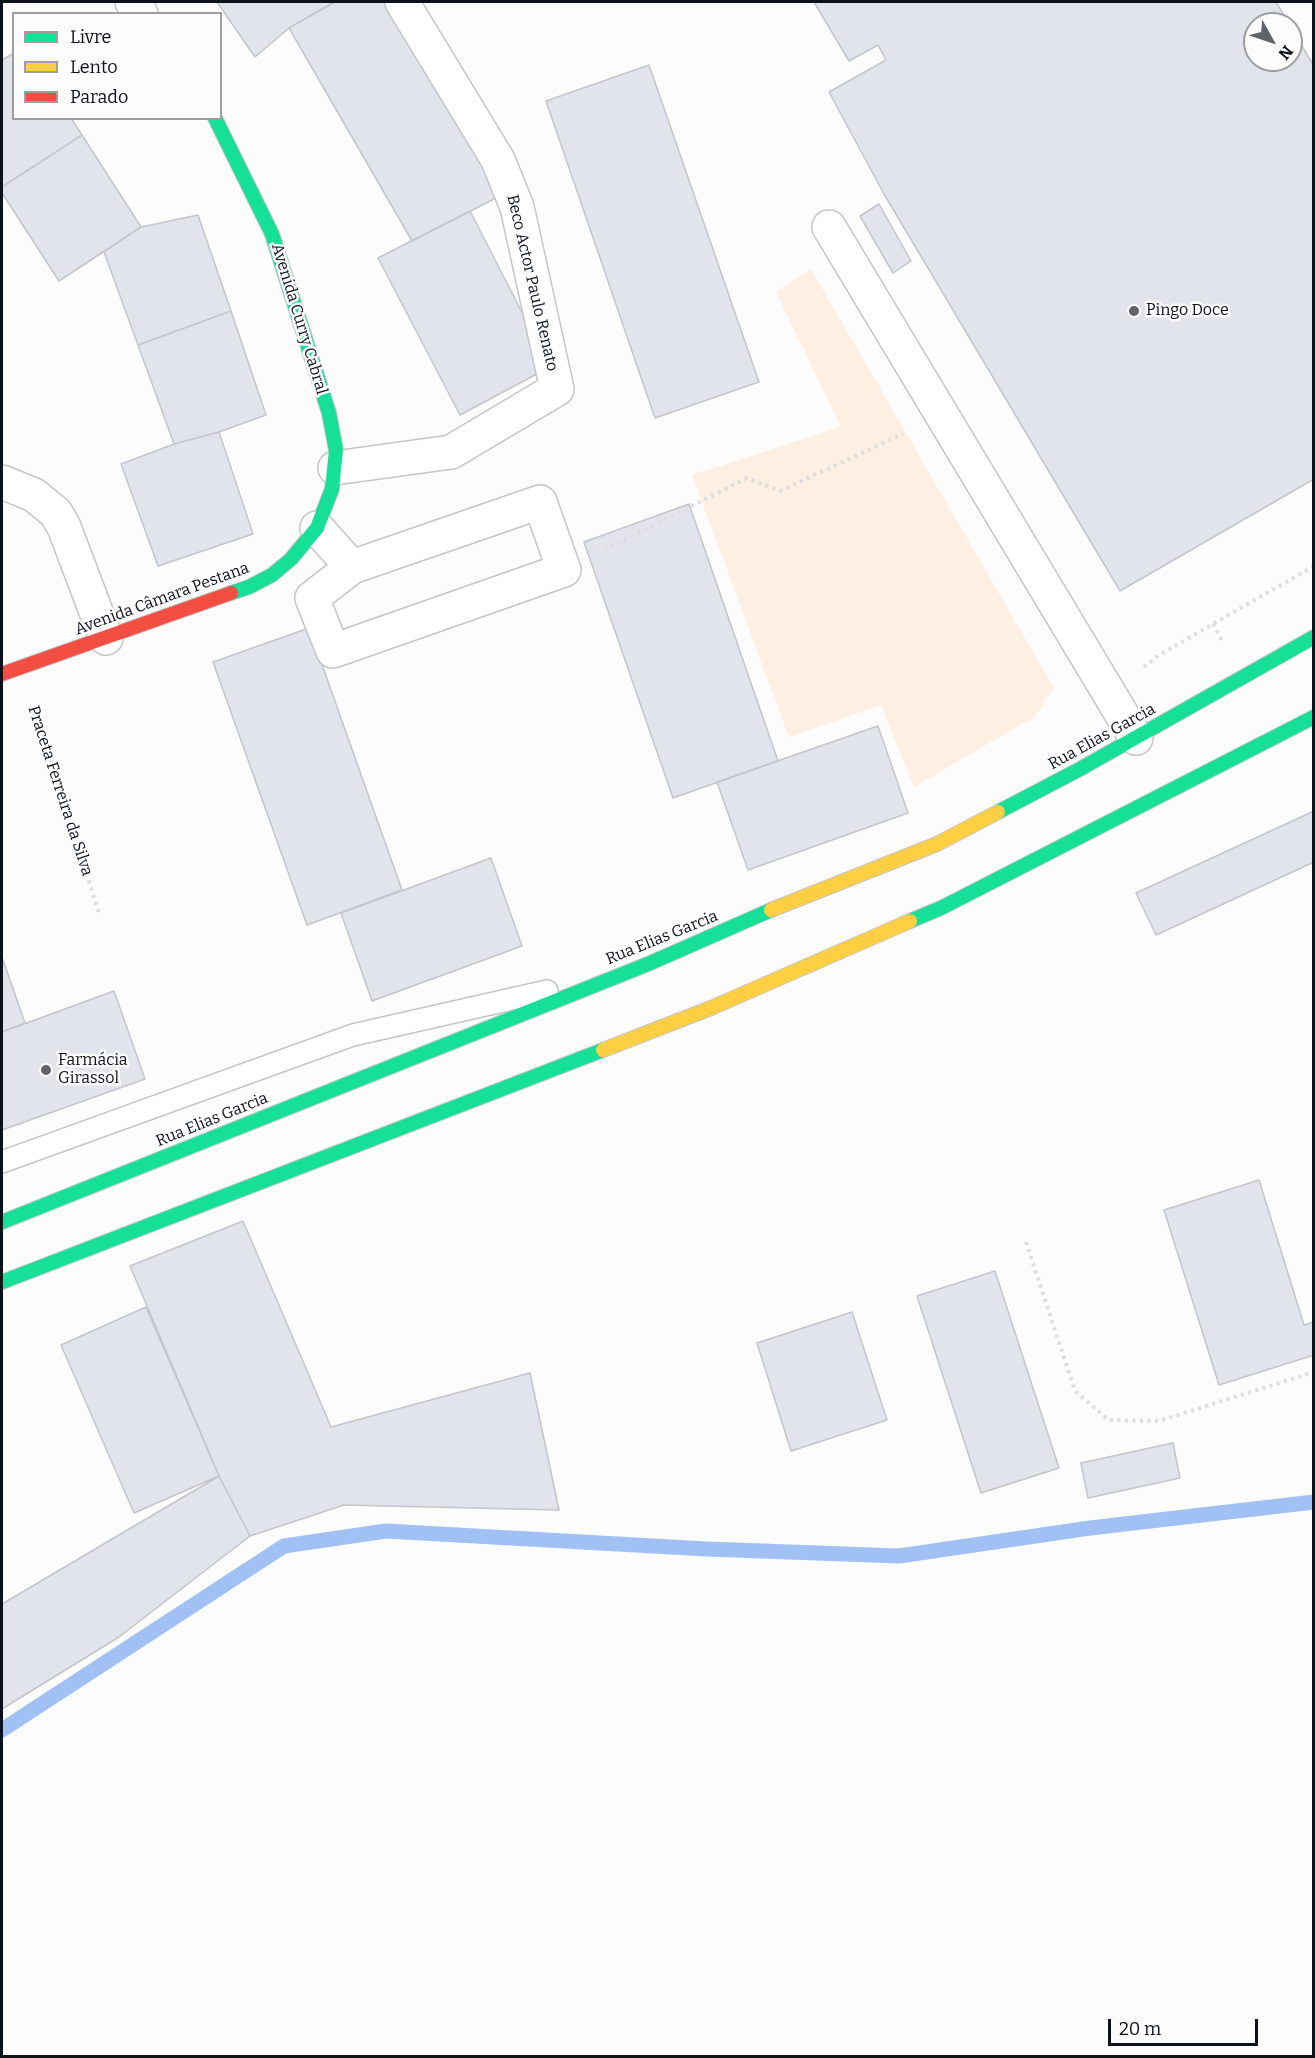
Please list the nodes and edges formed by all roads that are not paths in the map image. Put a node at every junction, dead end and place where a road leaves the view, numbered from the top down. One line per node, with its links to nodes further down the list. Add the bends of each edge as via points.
1 (402, 2): 4 (street, Beco Actor Paulo Renato, via 498,160 517,207 557,389 451,452)
2 (216, 120): 4 (main road, Avenida Curry Cabral, via 273,234 329,413)
3 (829, 227): 12 (street)
4 (335, 468): 6 (main road, Avenida Curry Cabral, via 332,489)
5 (2, 482): 8 (street, via 34,495 56,513)
6 (317, 528): 7 (street); 8 (main road, Avenida Câmara Pestana, via 291,559 249,587)
7 (352, 567): 7 (street, via 540,502 564,570 333,651 312,598)
8 (106, 638): 10 (main road, Avenida Câmara Pestana)
9 (1314, 638): 12 (main road, Rua Elias Garcia)
10 (2, 674)
11 (1314, 717): 16 (main road, via 941,909 722,1003)
12 (1136, 738): 13 (main road, Rua Elias Garcia, via 937,844)
13 (612, 976): 14 (lane, via 353,1035); 15 (main road, Rua Elias Garcia)
14 (2, 1162)
15 (2, 1222)
16 (2, 1282)

